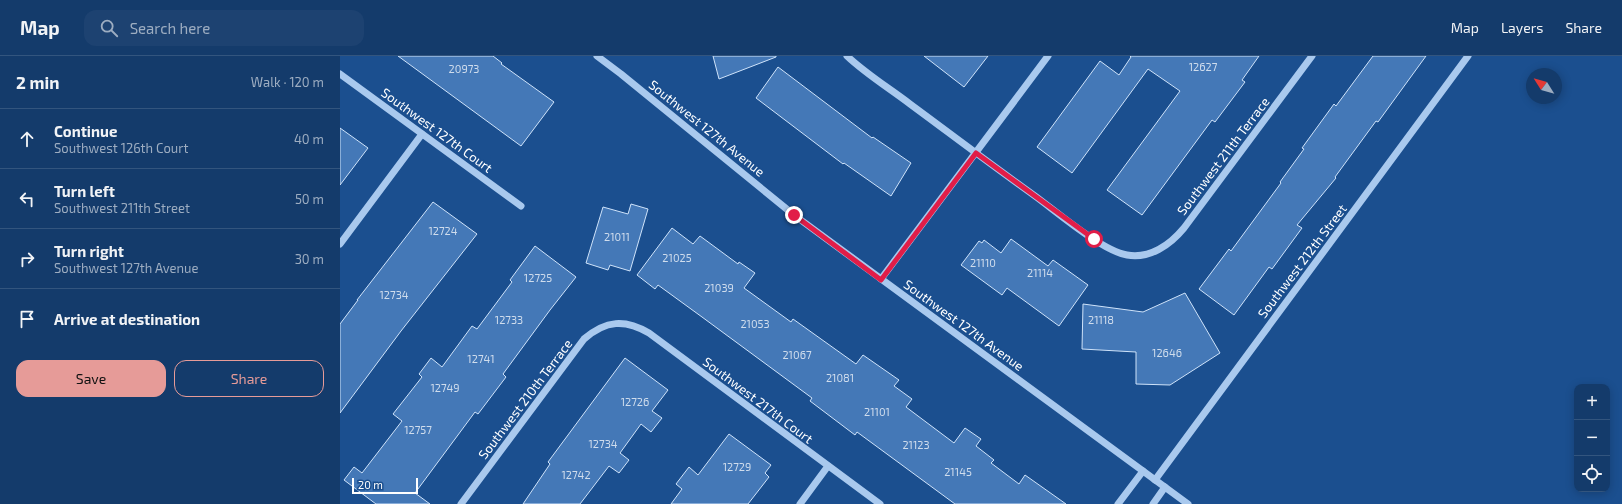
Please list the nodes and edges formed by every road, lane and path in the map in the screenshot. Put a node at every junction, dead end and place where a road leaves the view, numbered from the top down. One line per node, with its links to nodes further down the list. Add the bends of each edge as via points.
1 (597, 56): 11 (street, Southwest 127th Avenue, via 794,215)
2 (847, 56): 8 (street)
3 (1048, 56): 8 (street)
4 (1312, 56): 8 (street, Southwest 211th Terrace, via 1175,239 1153,252 1140,256 1118,253 1106,247)
5 (1468, 56): 15 (street, Southwest 212th Street)
6 (340, 74): 7 (street, Southwest 127th Court)
7 (422, 134): 9 (street, Southwest 127th Court); 10 (street)
8 (976, 153): 11 (street)
9 (521, 206)
10 (340, 244)
11 (881, 280): 14 (street, Southwest 127th Avenue)
12 (619, 323): 13 (street, Southwest 217th Court, via 631,324 649,333); 17 (street, Southwest 210th Terrace, via 594,330 584,339)
13 (828, 466): 18 (street); 19 (street, Southwest 217th Court)
14 (1143, 470): 15 (street, Southwest 127th Avenue); 20 (street)
15 (1155, 480): 16 (street, Southwest 127th Avenue)
16 (1165, 487): 21 (street); 22 (street, Southwest 127th Avenue)
17 (461, 504)
18 (800, 504)
19 (880, 504)
20 (1118, 504)
21 (1153, 504)
22 (1188, 504)

